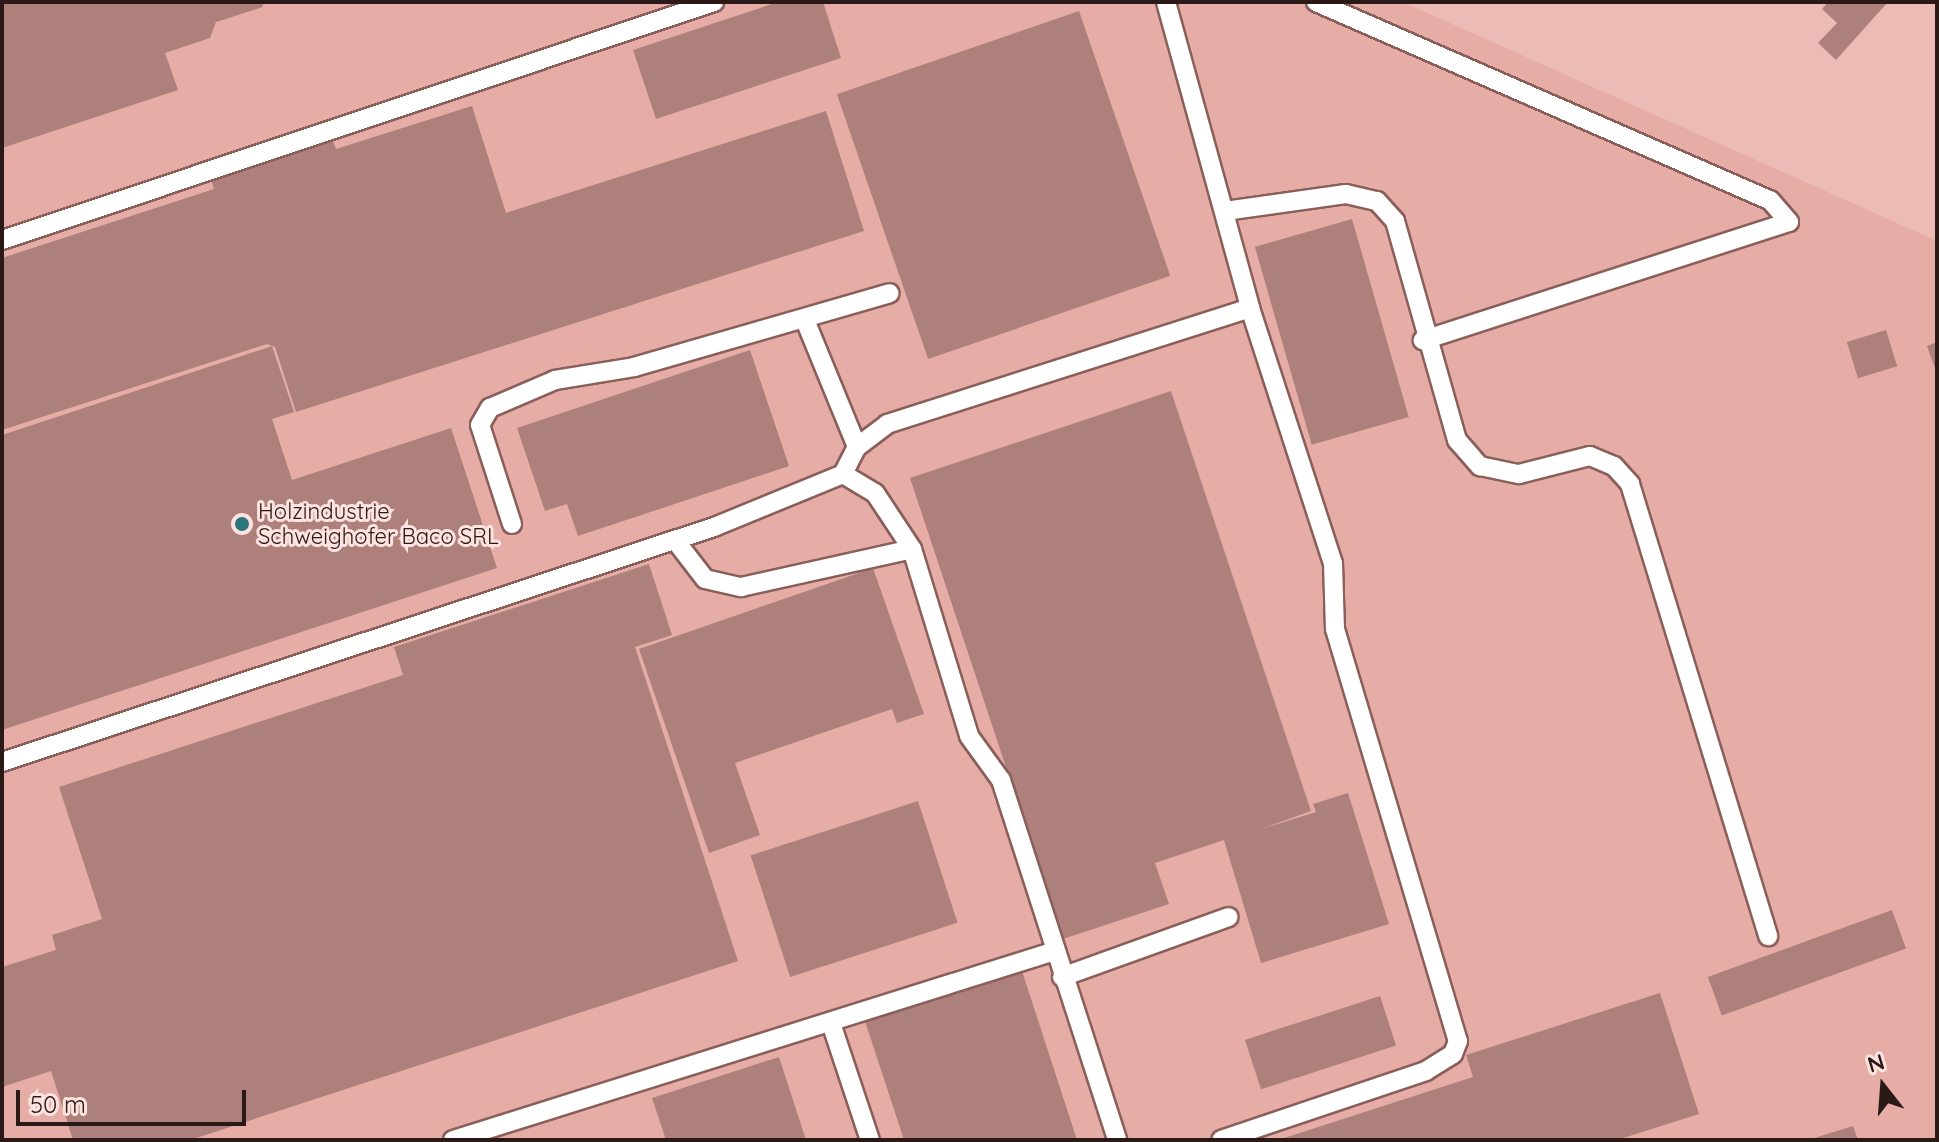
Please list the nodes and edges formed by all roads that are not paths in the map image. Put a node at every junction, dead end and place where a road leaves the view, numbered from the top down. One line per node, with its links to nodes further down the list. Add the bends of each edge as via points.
1 (714, 2): 5 (lane)
2 (1166, 2): 4 (lane)
3 (1316, 2): 9 (lane, via 1770,200 1789,222)
4 (1225, 211): 7 (lane); 9 (lane, via 1346,194 1377,201 1395,221)
5 (2, 240)
6 (890, 293): 8 (lane)
7 (1250, 308): 10 (lane, via 887,424); 24 (lane, via 1333,563 1335,629 1458,1041 1453,1054 1426,1071)
8 (805, 320): 10 (lane); 12 (lane, via 634,367 555,380 490,408 480,425)
9 (1423, 340): 17 (lane, via 1457,440 1480,466 1519,474 1590,456 1614,466 1630,484)
10 (857, 447): 11 (lane)
11 (843, 474): 13 (lane); 14 (lane, via 875,493)
12 (512, 524)
13 (675, 540): 14 (lane, via 705,579 741,587); 15 (lane)
14 (912, 549): 18 (lane, via 969,736 1001,780)
15 (2, 762)
16 (1229, 917): 19 (lane)
17 (1768, 936)
18 (1055, 951): 19 (lane); 20 (lane)
19 (1062, 977): 23 (lane)
20 (832, 1026): 21 (lane); 22 (lane)
21 (458, 1139)
22 (870, 1140)
23 (1117, 1140)
24 (1221, 1140)

